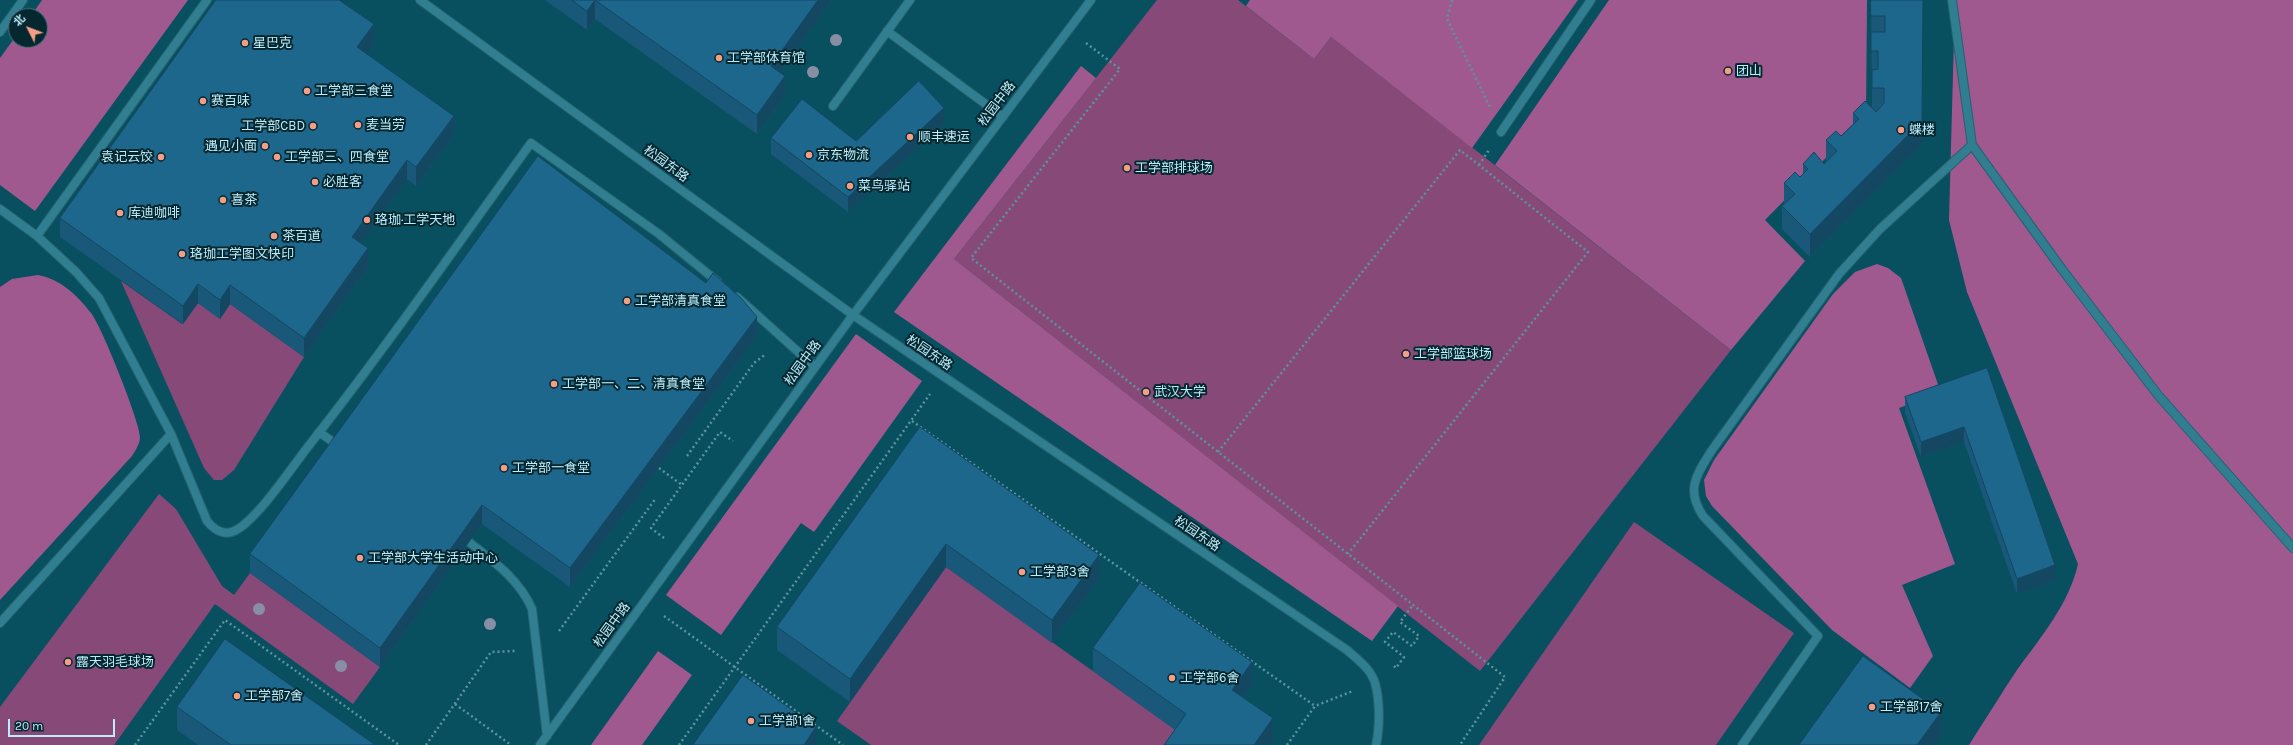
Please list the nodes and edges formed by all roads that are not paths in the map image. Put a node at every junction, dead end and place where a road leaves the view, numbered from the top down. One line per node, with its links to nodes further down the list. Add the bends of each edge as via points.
1 (23, 0): 9 (street)
2 (207, 0): 15 (street)
3 (420, 0): 16 (street, 松园东路)
4 (910, 0): 8 (street)
5 (1091, 0): 11 (street, 松园中路)
6 (1591, 0): 12 (street)
7 (1952, 0): 13 (street)
8 (888, 31): 10 (street); 11 (street)
9 (0, 32)
10 (833, 106)
11 (1003, 117): 16 (street, 松园中路)
12 (1501, 132)
13 (1972, 145): 22 (street, via 2061,268 2158,395); 27 (street, via 1880,229 1838,274 1712,450 1695,479 1694,499 1703,516 1818,636)
14 (0, 209): 15 (street)
15 (37, 236): 19 (street, via 76,272 99,298)
16 (853, 315): 17 (street, 松园中路); 26 (street, 松园东路, via 1347,650 1365,666 1375,682 1378,724)
17 (815, 367): 18 (street, via 729,290 659,234 532,143); 24 (street, 松园中路)
18 (319, 432): 19 (street, via 256,512 238,530 225,533 218,531 207,521); 20 (street)
19 (171, 434): 23 (street)
20 (341, 448)
21 (469, 542): 24 (street, via 511,577 532,609)
22 (2293, 548)
23 (0, 622)
24 (547, 736): 25 (street, 松园中路)
25 (540, 745)
26 (1376, 745)
27 (1742, 745)

